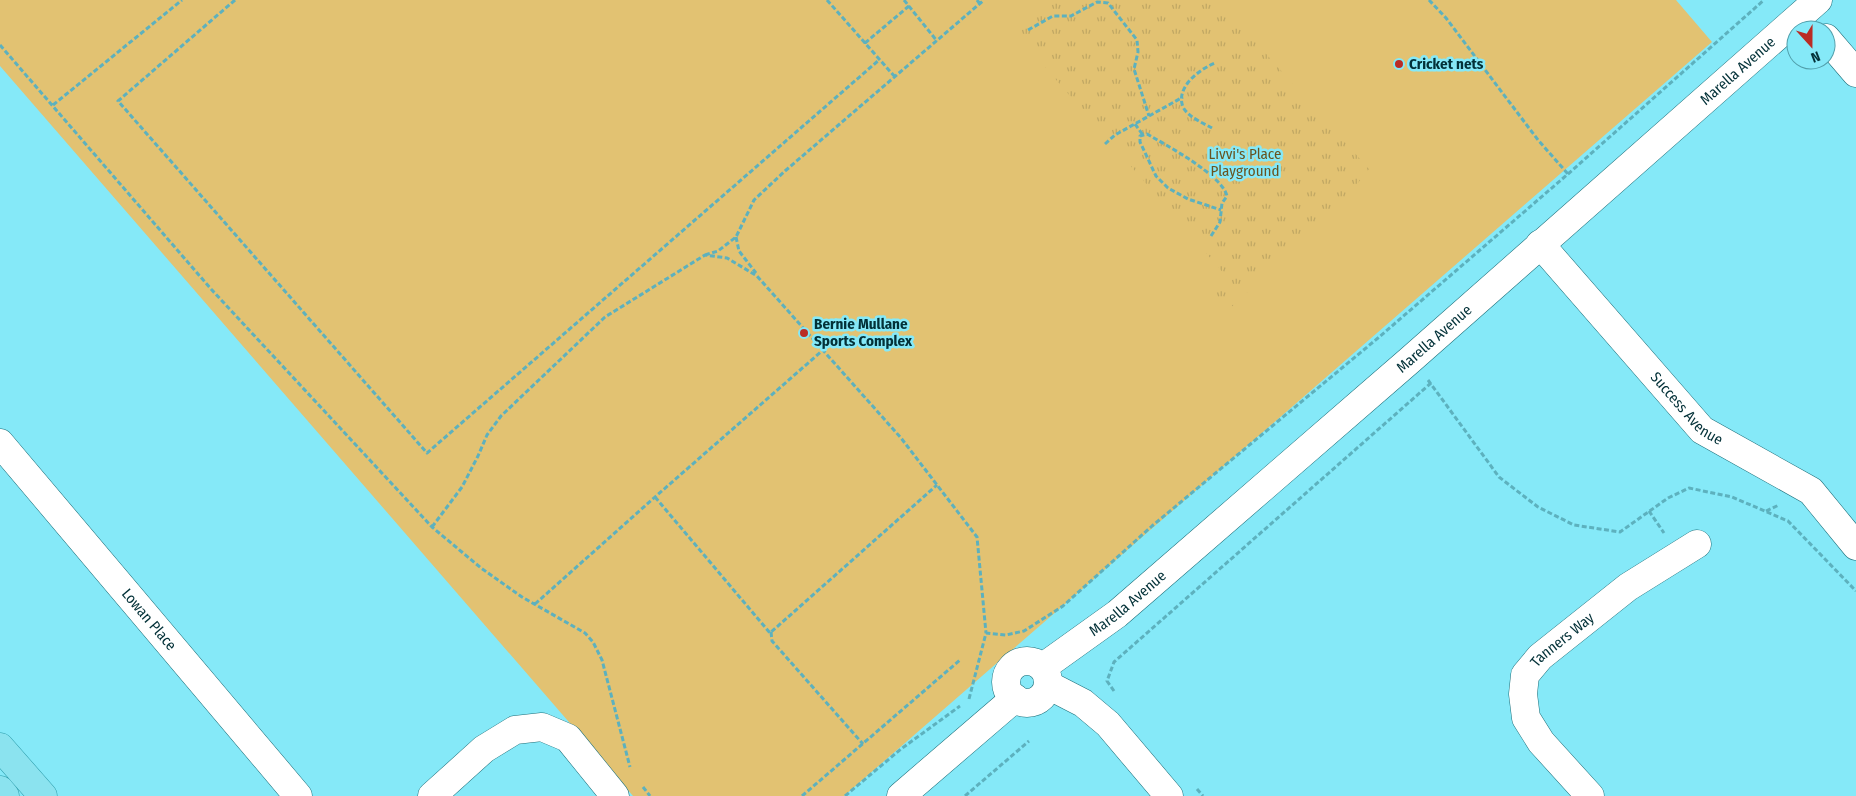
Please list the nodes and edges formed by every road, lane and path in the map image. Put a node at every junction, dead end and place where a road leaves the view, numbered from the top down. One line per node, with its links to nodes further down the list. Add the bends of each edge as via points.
1 (182, 0): 22 (path)
2 (235, 0): 17 (path, via 118,101 427,453)
3 (827, 0): 14 (path)
4 (904, 0): 10 (path)
5 (977, 0): 9 (path)
6 (984, 0): 9 (path)
7 (1429, 0): 28 (path)
8 (1764, 0): 28 (path)
9 (980, 4): 13 (path)
10 (909, 6): 13 (path); 14 (path)
11 (1814, 14): 32 (street, Marella Avenue)
12 (1028, 30): 23 (path, via 1053,16 1071,16 1097,2 1108,3 1137,40 1134,69)
13 (937, 41): 20 (path)
14 (865, 43): 17 (path)
15 (0, 45): 22 (path)
16 (1836, 50): 19 (street)
17 (879, 60): 20 (path)
18 (1215, 63): 21 (path, via 1189,81)
19 (1856, 73)
20 (894, 77): 31 (path, via 754,200)
21 (1183, 97): 23 (path); 25 (path, via 1183,106 1190,115)
22 (53, 106): 42 (path, via 212,289)
23 (1148, 116): 24 (path)
24 (1135, 124): 26 (path); 27 (path)
25 (1212, 128)
26 (1143, 135): 29 (path, via 1140,142 1156,176 1168,188); 29 (path, via 1147,134 1182,154 1222,185 1227,196)
27 (1105, 144)
28 (1568, 174): 35 (path)
29 (1221, 210): 30 (path, via 1220,222)
30 (1211, 236)
31 (736, 237): 33 (path); 34 (path, via 739,251)
32 (1540, 244): 37 (street, Marella Avenue); 44 (street, Success Avenue, via 1702,430 1811,491)
33 (705, 255): 34 (path, via 728,258); 42 (path, via 605,317 501,416 487,435 462,487)
34 (758, 276): 36 (path)
35 (1378, 338): 37 (path); 48 (path, via 1152,526 1064,606 1024,631 1006,635)
36 (823, 350): 40 (path, via 901,438); 41 (path)
37 (1410, 360): 38 (path); 50 (street, Marella Avenue)
38 (1431, 383): 45 (path, via 1499,477 1538,507 1574,525 1620,532 1668,498 1689,488 1732,497 1788,521); 51 (path, via 1114,662 1108,681)
39 (0, 443): 61 (street, Lowan Place)
40 (937, 485): 47 (path); 48 (path, via 978,537)
41 (655, 497): 46 (path); 47 (path)
42 (432, 526): 46 (path, via 481,568)
43 (1697, 544): 70 (street, Tanners Way, via 1628,587 1540,657 1525,675 1522,694 1526,718 1541,742)
44 (1856, 546)
45 (1856, 591)
46 (535, 604): 56 (path, via 585,633 593,642 602,660)
47 (771, 632): 54 (path, via 772,641)
48 (986, 633): 66 (path, via 969,699 900,749)
49 (960, 660): 54 (path)
50 (1045, 676): 52 (street, via 1042,697 1027,702); 52 (street, via 1038,663 1027,660 1013,666 1006,681); 69 (street, via 1108,724)
51 (1116, 694)
52 (1014, 698): 67 (street)
53 (1029, 742): 68 (path)
54 (863, 744): 65 (path)
55 (0, 747): 60 (main road)
56 (631, 774)
57 (638, 781): 64 (path)
58 (0, 790): 59 (main road)
59 (5, 796)
60 (43, 796)
61 (298, 796)
62 (432, 796): 63 (street, via 484,749 515,730 542,727 568,738)
63 (615, 796)
64 (650, 796)
65 (802, 796)
66 (844, 796)
67 (901, 796)
68 (966, 796)
69 (1169, 796)
70 (1590, 796)

